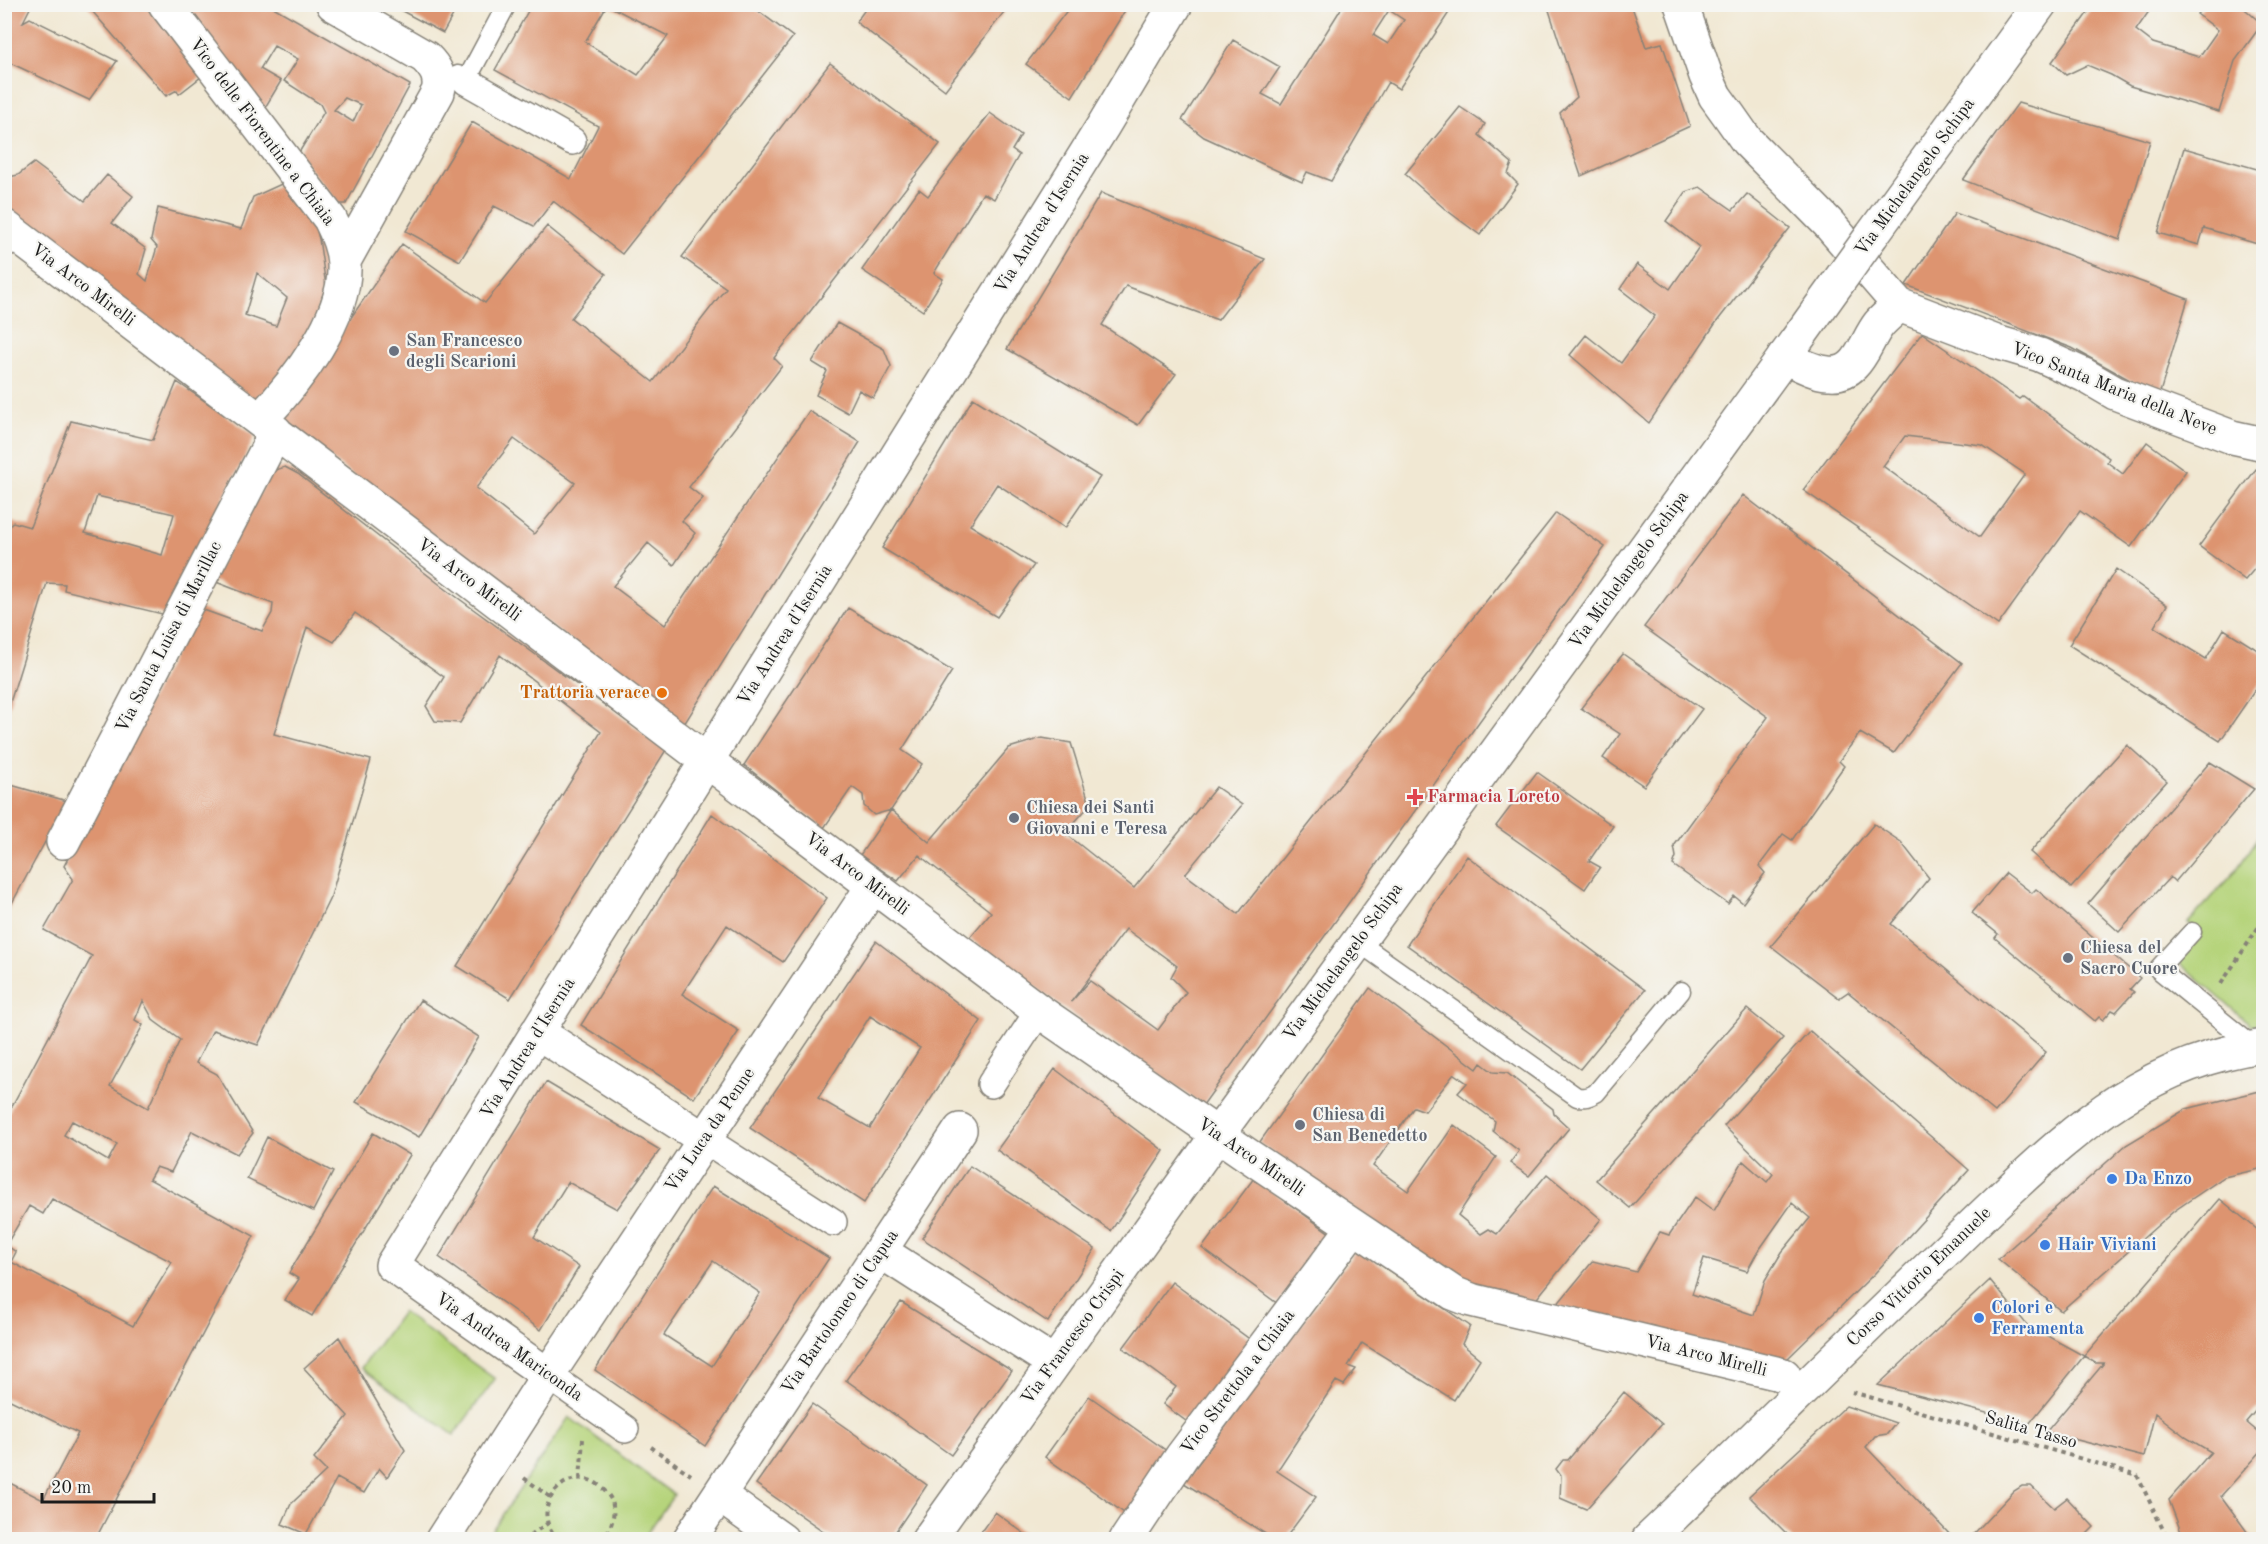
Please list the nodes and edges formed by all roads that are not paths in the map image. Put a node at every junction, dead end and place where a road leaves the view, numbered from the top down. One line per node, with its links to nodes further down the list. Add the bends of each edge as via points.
1 (165, 4): 10 (street, Vico delle Fiorentine a Chiaia, via 330,219)
2 (333, 4): 7 (street, via 425,57 434,65 440,84)
3 (507, 4): 7 (lane)
4 (1176, 4): 15 (street, Via Andrea d'Isernia)
5 (1681, 4): 11 (street, Vico Santa Maria della Neve, via 1715,96 1747,141 1828,223)
6 (2040, 4): 12 (street, Via Michelangelo Schipa, bridge)
7 (452, 86): 8 (street); 10 (street)
8 (572, 141)
9 (4, 226): 13 (street, Via Arco Mirelli)
10 (344, 261): 13 (street, Vico delle Fiorentine a Chiaia, via 341,294 318,343)
11 (1899, 305): 12 (street, via 1878,325 1856,364 1840,373 1816,370); 14 (street, Vico Santa Maria della Neve, via 2040,356 2115,393 2232,437)
12 (1790, 349): 19 (street, Via Michelangelo Schipa)
13 (268, 426): 15 (street, Via Arco Mirelli); 16 (street, Via Santa Luisa di Marillac)
14 (2264, 444)
15 (707, 761): 17 (street, Via Arco Mirelli); 22 (street, Via Andrea d'Isernia)
16 (63, 842)
17 (873, 886): 21 (street, Via Arco Mirelli); 27 (street, Via Luca da Penne)
18 (2192, 932): 23 (lane, via 2158,969)
19 (1358, 942): 20 (lane, via 1583,1098 1596,1093); 26 (street, Via Michelangelo Schipa)
20 (1681, 991)
21 (1039, 1011): 24 (street); 26 (street, Via Arco Mirelli)
22 (537, 1032): 27 (street); 31 (street, Via Andrea d'Isernia)
23 (2259, 1047): 42 (street, Corso Vittorio Emanuele, via 2183,1066 2138,1088 2064,1139)
24 (991, 1084)
25 (960, 1130): 30 (street, Via Bartolomeo di Capua)
26 (1218, 1134): 29 (street, Via Arco Mirelli); 32 (street, Via Francesco Crispi)
27 (704, 1139): 28 (street); 33 (street, Via Luca da Penne)
28 (833, 1222)
29 (1354, 1227): 34 (street, Via Arco Mirelli, via 1453,1293 1471,1300); 41 (street, Vico Strettola a Chiaia, via 1182,1456)
30 (880, 1251): 32 (street); 36 (street, Via Bartolomeo di Capua)
31 (392, 1265): 33 (street, Via Andrea Mariconda)
32 (1054, 1363): 40 (street, Via Francesco Crispi)
33 (548, 1375): 35 (street, Via Andrea Mariconda); 37 (street, Via Luca da Penne)
34 (1784, 1375)
35 (626, 1429)
36 (707, 1486): 38 (street, Via Bartolomeo di Capua); 39 (street)
37 (442, 1539)
38 (689, 1539)
39 (782, 1539)
40 (928, 1539)
41 (1126, 1539)
42 (1648, 1539)

